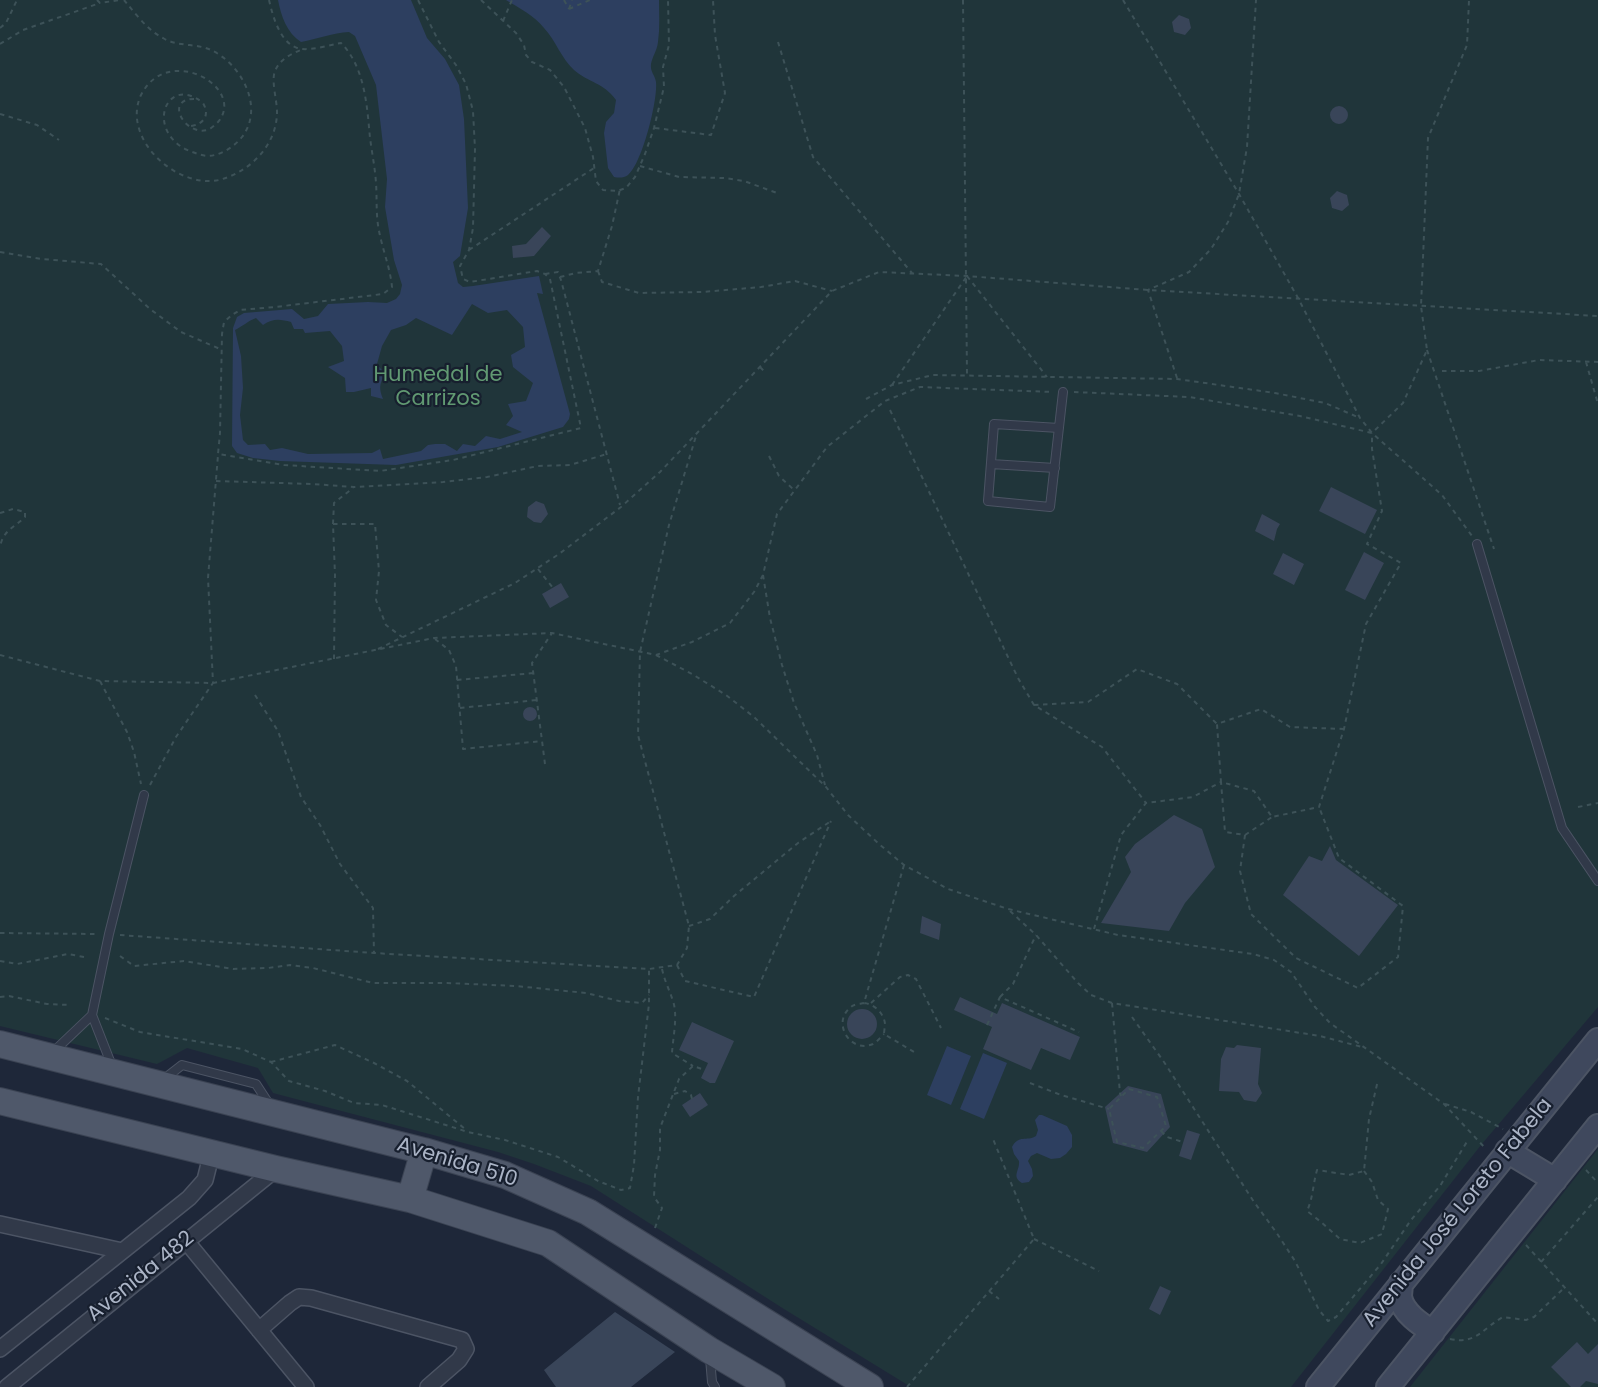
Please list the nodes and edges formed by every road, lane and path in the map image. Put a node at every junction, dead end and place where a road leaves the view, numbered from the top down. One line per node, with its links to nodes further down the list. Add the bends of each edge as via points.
1 (16, 0): 20 (path)
2 (120, 0): 16 (path)
3 (124, 0): 24 (path, via 164,39 197,45 224,57 248,90 251,110 246,132 223,152 208,156 181,147 171,138 163,114 173,98 182,94)
4 (269, 0): 23 (path, via 283,38)
5 (418, 0): 34 (path, via 466,84 473,111 473,228)
6 (481, 0): 19 (path)
7 (512, 0): 19 (path)
8 (564, 0): 18 (path)
9 (572, 0): 18 (path)
10 (590, 0): 18 (path)
11 (713, 0): 27 (path, via 725,93 711,135)
12 (963, 0): 39 (path)
13 (1123, 0): 33 (path)
14 (1256, 0): 33 (path, via 1247,147)
15 (1469, 0): 44 (path, via 1467,45 1428,138)
16 (98, 1): 22 (path, via 23,30)
17 (668, 1): 27 (path, via 669,45)
18 (569, 9)
19 (503, 21): 30 (path, via 516,33 532,62 550,70 564,87 585,128)
20 (0, 28)
21 (778, 42): 37 (path, via 813,157)
22 (0, 44)
23 (303, 49): 26 (path, via 284,58 274,73 276,127 261,155 248,167 217,180 201,180 169,169 154,156 137,120 138,102 153,79 171,71 183,71 197,73 217,88 223,100 220,120 207,130); 46 (path, via 341,43 356,67 365,93 378,223 392,287 383,294 240,310 224,322)
24 (194, 99): 26 (path, via 184,101 180,109 180,117); 26 (path, via 203,103 206,115 201,123)
25 (0, 114): 28 (path, via 37,125)
26 (191, 126)
27 (654, 128): 29 (path)
28 (59, 140)
29 (640, 166): 31 (path, via 626,188); 32 (path, via 679,177 744,180)
30 (594, 168): 31 (path, via 596,181 603,190); 34 (path)
31 (620, 189): 36 (path)
32 (777, 193)
33 (1239, 194): 41 (path, via 1211,249 1189,272); 43 (path)
34 (469, 250): 38 (path, via 460,266 463,279 470,282 537,271)
35 (0, 252): 46 (path, via 101,264 181,332)
36 (598, 271): 40 (path); 42 (path, via 602,282 639,293 702,292 795,281)
37 (912, 273): 39 (path); 42 (path, via 879,272)
38 (545, 274): 40 (path, via 558,272); 65 (path, via 550,279 581,428 453,460 380,471 284,465)
39 (967, 276): 41 (path); 53 (path); 54 (path); 56 (path)
40 (560, 277): 66 (path)
41 (1148, 290): 43 (path); 55 (path)
42 (832, 291): 50 (path)
43 (1298, 298): 44 (path); 61 (path)
44 (1421, 306): 45 (path); 47 (path)
45 (1598, 316)
46 (222, 349): 65 (path)
47 (1427, 350): 64 (path, via 1403,403); 78 (path)
48 (1586, 362): 49 (path); 51 (path, via 1539,360 1479,371); 59 (path)
49 (1598, 362)
50 (760, 367): 52 (path); 63 (path)
51 (1442, 370)
52 (766, 373)
53 (967, 375): 54 (path); 56 (path, via 933,375)
54 (1047, 377): 55 (path)
55 (1178, 379): 61 (path, via 1325,403)
56 (892, 385): 58 (path)
57 (1063, 392): 62 (lane); 64 (path, via 1189,397); 72 (path, via 920,387 885,401 827,447)
58 (867, 399)
59 (1598, 404)
60 (890, 410): 96 (path)
61 (1360, 418): 64 (path)
62 (1059, 428): 68 (lane, via 994,424); 69 (lane)
63 (697, 433): 73 (path); 86 (path, via 669,525)
64 (1372, 433): 76 (path, via 1442,495); 99 (path, via 1382,511 1367,544 1401,562 1366,624)
65 (218, 454): 70 (path)
66 (607, 454): 71 (path, via 570,465 537,466 487,477); 73 (path)
67 (769, 456): 72 (path, via 779,476)
68 (991, 464): 69 (lane); 69 (lane, via 988,501 1050,507)
69 (1054, 468)
70 (216, 481): 71 (path); 93 (path, via 208,578)
71 (354, 488): 75 (path, via 334,503)
72 (794, 490): 80 (path, via 777,514)
73 (621, 507): 79 (path)
74 (0, 513): 77 (path, via 13,509 25,512 26,517 10,528)
75 (333, 524): 83 (path, via 375,524 379,571 376,600 386,625); 89 (path)
76 (1477, 544): 112 (lane, via 1562,828)
77 (0, 547)
78 (1494, 549)
79 (538, 568): 81 (path); 83 (path)
80 (764, 575): 88 (path, via 730,623); 103 (path, via 782,664)
81 (553, 588)
82 (552, 633): 84 (path); 86 (path); 90 (path, via 532,663)
83 (402, 638): 85 (path)
84 (434, 638): 85 (path); 91 (path, via 449,650)
85 (372, 651): 89 (path)
86 (640, 652): 88 (path); 114 (path, via 638,735)
87 (0, 655): 92 (path)
88 (656, 655): 103 (path, via 726,695)
89 (334, 659): 93 (path)
90 (534, 673): 91 (path); 95 (path)
91 (457, 680): 97 (path)
92 (100, 681): 93 (path); 104 (path, via 127,732)
93 (213, 683): 104 (path, via 176,737)
94 (255, 695): 119 (path, via 278,731 301,797 340,864 373,908)
95 (537, 700): 97 (path); 100 (path)
96 (1034, 705): 98 (path, via 1088,702 1137,669 1178,684); 105 (path, via 1102,747)
97 (459, 708): 100 (path, via 463,749)
98 (1217, 724): 99 (path, via 1261,710 1290,727); 102 (path)
99 (1344, 729): 107 (path)
100 (542, 741): 101 (path)
101 (545, 764)
102 (1221, 782): 105 (path, via 1193,797); 109 (path, via 1254,791); 110 (path, via 1225,832)
103 (826, 787): 111 (path, via 848,815)
104 (144, 795): 117 (lane)
105 (1146, 803): 115 (path, via 1121,835)
106 (1598, 803): 108 (path)
107 (1319, 807): 109 (path); 110 (path, via 1339,858 1403,906 1398,957 1358,988 1296,958 1251,914 1240,871)
108 (1578, 807)
109 (1272, 817): 110 (path)
110 (1245, 835)
111 (904, 865): 113 (path, via 948,889); 129 (path)
112 (1598, 881)
113 (1008, 909): 115 (path); 118 (path)
114 (689, 926): 123 (path, via 687,948); 123 (path, via 710,919 798,843 831,820 754,997 685,981)
115 (1094, 930): 142 (path, via 1274,960 1291,972 1330,1023)
116 (0, 933): 117 (path)
117 (109, 934): 119 (path); 133 (lane)
118 (1036, 935): 128 (path, via 1013,984); 131 (path, via 1091,995)
119 (374, 953): 125 (path)
120 (120, 956): 126 (path, via 134,966 184,961 234,969 291,965 373,983 516,986 642,1003)
121 (84, 957): 122 (path, via 68,954 17,964)
122 (0, 962)
123 (677, 965): 124 (path)
124 (661, 968): 125 (path); 146 (path, via 674,1002 672,1053)
125 (649, 969): 126 (path)
126 (649, 995): 160 (path, via 630,1188 621,1190 598,1181 558,1157)
127 (0, 997): 132 (path)
128 (1000, 997): 136 (path); 138 (path)
129 (864, 1003): 130 (path); 139 (path, via 851,1006 843,1016 842,1029 849,1040 861,1046 874,1044)
130 (870, 1003): 137 (path, via 900,977 908,975 916,979); 139 (path, via 880,1012)
131 (1112, 1004): 142 (path, via 1302,1033); 152 (path)
132 (70, 1005)
133 (92, 1015): 144 (lane); 148 (lane)
134 (1132, 1017): 162 (path, via 1295,1261 1328,1321 1336,1317 1381,1264 1440,1186)
135 (105, 1018): 145 (path, via 140,1032 242,1049)
136 (987, 1025)
137 (941, 1028)
138 (1079, 1032)
139 (884, 1034): 143 (path)
140 (1598, 1040): 164 (main road, Avenida José Loreto Fabela)
141 (0, 1044): 144 (main road, Avenida 510)
142 (1364, 1048): 155 (path)
143 (914, 1052)
144 (49, 1056): 148 (main road, Avenida 510)
145 (271, 1062): 160 (path, via 289,1081); 160 (path, via 335,1045 406,1081)
146 (693, 1066): 147 (path); 151 (path, via 679,1079)
147 (705, 1070)
148 (115, 1073): 165 (main road, Avenida 510)
149 (1378, 1080): 168 (path)
150 (1030, 1083): 156 (path)
151 (674, 1094): 153 (path, via 685,1091); 173 (path, via 660,1128 654,1197 662,1208)
152 (1122, 1096): 156 (path); 159 (path, via 1129,1089 1157,1097 1166,1126)
153 (692, 1099)
154 (0, 1101): 166 (main road)
155 (1444, 1104): 158 (path, via 1471,1112); 164 (path)
156 (1109, 1109): 159 (path, via 1117,1142 1143,1148)
157 (1598, 1126): 169 (main road)
158 (1503, 1129)
159 (1161, 1131): 163 (path)
160 (468, 1132)
161 (993, 1139): 175 (path)
162 (1468, 1140)
163 (1183, 1142)
164 (1497, 1150): 169 (main road); 180 (main road, Avenida José Loreto Fabela)
165 (424, 1151): 171 (main road); 196 (main road, Avenida 510, via 505,1175 588,1212)
166 (212, 1152): 167 (main road); 177 (street, Avenida 482, via 205,1180 189,1198)
167 (276, 1168): 171 (main road); 176 (street, Avenida 482)
168 (1364, 1171): 168 (path, via 1350,1175 1317,1170 1307,1211 1340,1239 1360,1243 1382,1234 1388,1209 1378,1200)
169 (1555, 1180): 174 (main road)
170 (1598, 1197): 178 (path)
171 (410, 1199): 189 (main road, via 548,1243)
172 (0, 1224): 177 (street)
173 (655, 1228)
174 (1514, 1232): 178 (path); 187 (main road)
175 (1034, 1239): 179 (path); 182 (path)
176 (186, 1241): 186 (street); 191 (street, Avenida 482)
177 (122, 1251): 188 (street, Avenida 482)
178 (1541, 1262): 181 (path)
179 (1099, 1271)
180 (1401, 1283): 184 (main road, Avenida José Loreto Fabela); 187 (main road, via 1404,1307 1422,1326)
181 (1565, 1287): 185 (path); 187 (path, via 1534,1317 1503,1317 1473,1338 1451,1340)
182 (989, 1291): 183 (path); 197 (path)
183 (999, 1299)
184 (1381, 1308): 190 (main road, via 1409,1333 1415,1345); 198 (main road, Avenida José Loreto Fabela)
185 (1598, 1324)
186 (260, 1330): 192 (street); 193 (street, via 299,1297 462,1340 466,1349 459,1360)
187 (1434, 1330): 190 (main road)
188 (0, 1349)
189 (709, 1350): 194 (lane); 195 (main road)
190 (1412, 1357): 199 (main road)
191 (9, 1386)
192 (306, 1387)
193 (428, 1387)
194 (715, 1387)
195 (772, 1387)
196 (870, 1387)
197 (907, 1387)
198 (1318, 1387)
199 (1388, 1387)

